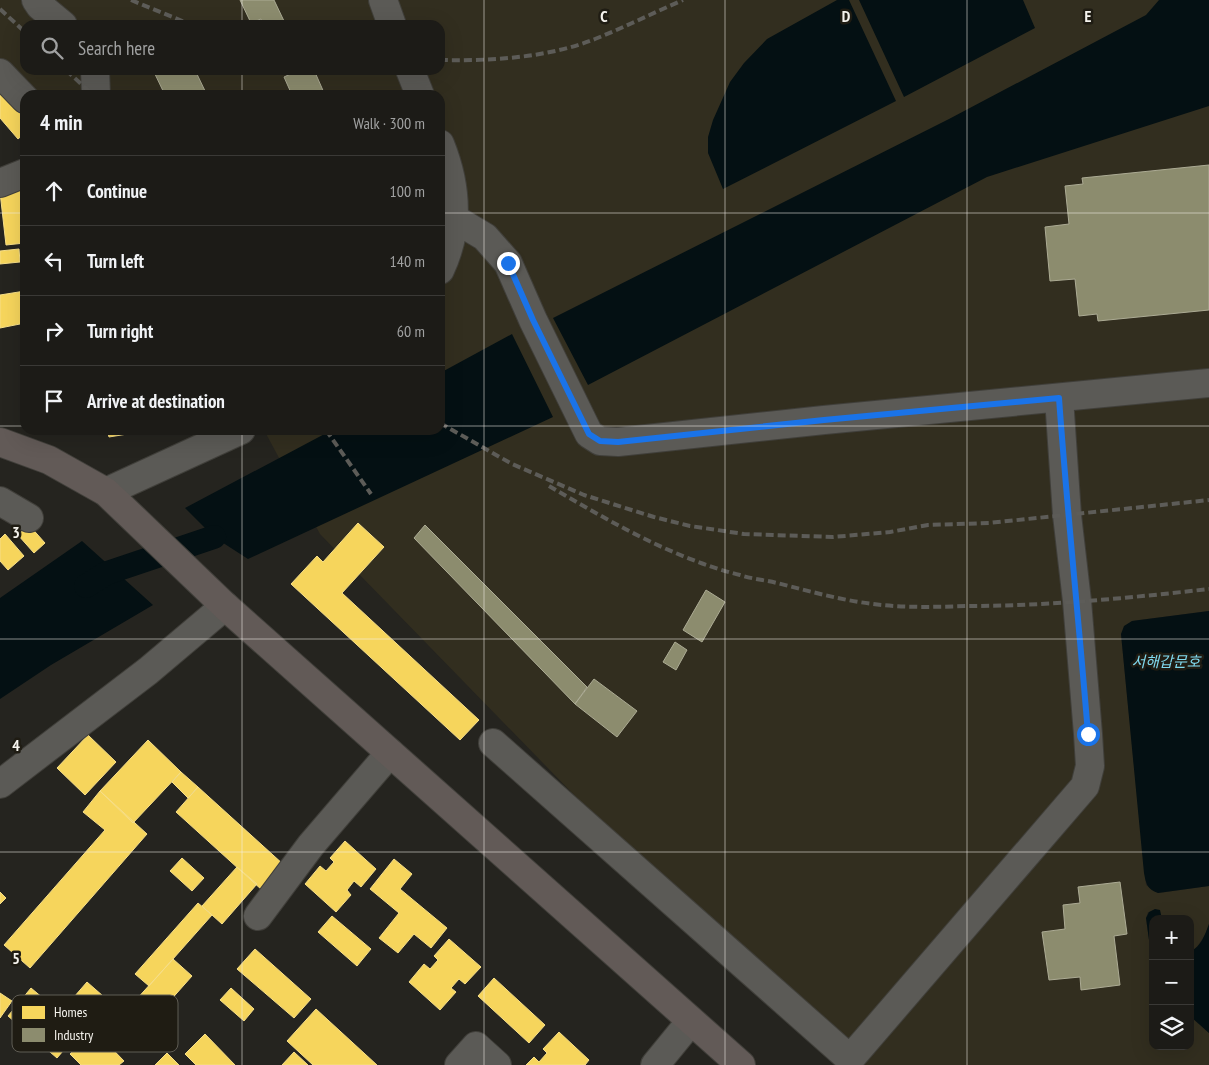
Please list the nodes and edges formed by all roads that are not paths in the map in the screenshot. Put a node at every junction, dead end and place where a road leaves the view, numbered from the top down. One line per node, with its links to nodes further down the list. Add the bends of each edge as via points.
1 (36, 0): 3 (street)
2 (383, 0): 4 (street)
3 (57, 20)
4 (390, 20)
5 (0, 73): 10 (street)
6 (95, 75): 8 (street)
7 (412, 75): 9 (street)
8 (96, 90)
9 (418, 90)
10 (20, 94)
11 (445, 163): 14 (street)
12 (20, 175): 13 (street)
13 (0, 183)
14 (455, 219): 15 (street, via 453,237); 17 (street, via 485,237 508,263 589,434 600,441 618,442)
15 (445, 257)
16 (1209, 383): 17 (street)
17 (1059, 398): 29 (street, via 1088,734 1090,766 1085,786)
18 (230, 435): 20 (street)
19 (0, 442): 20 (main road, via 49,460)
20 (106, 492): 23 (main road)
21 (0, 501): 22 (street)
22 (29, 518)
23 (225, 606): 25 (main road); 26 (street, via 148,671)
24 (493, 743): 29 (street)
25 (390, 753): 27 (street, via 311,845); 28 (main road)
26 (0, 784)
27 (258, 916)
28 (691, 1021): 32 (street); 33 (main road)
29 (853, 1062)
30 (459, 1065): 31 (street, via 476,1046)
31 (497, 1065)
32 (654, 1065)
33 (741, 1065)

